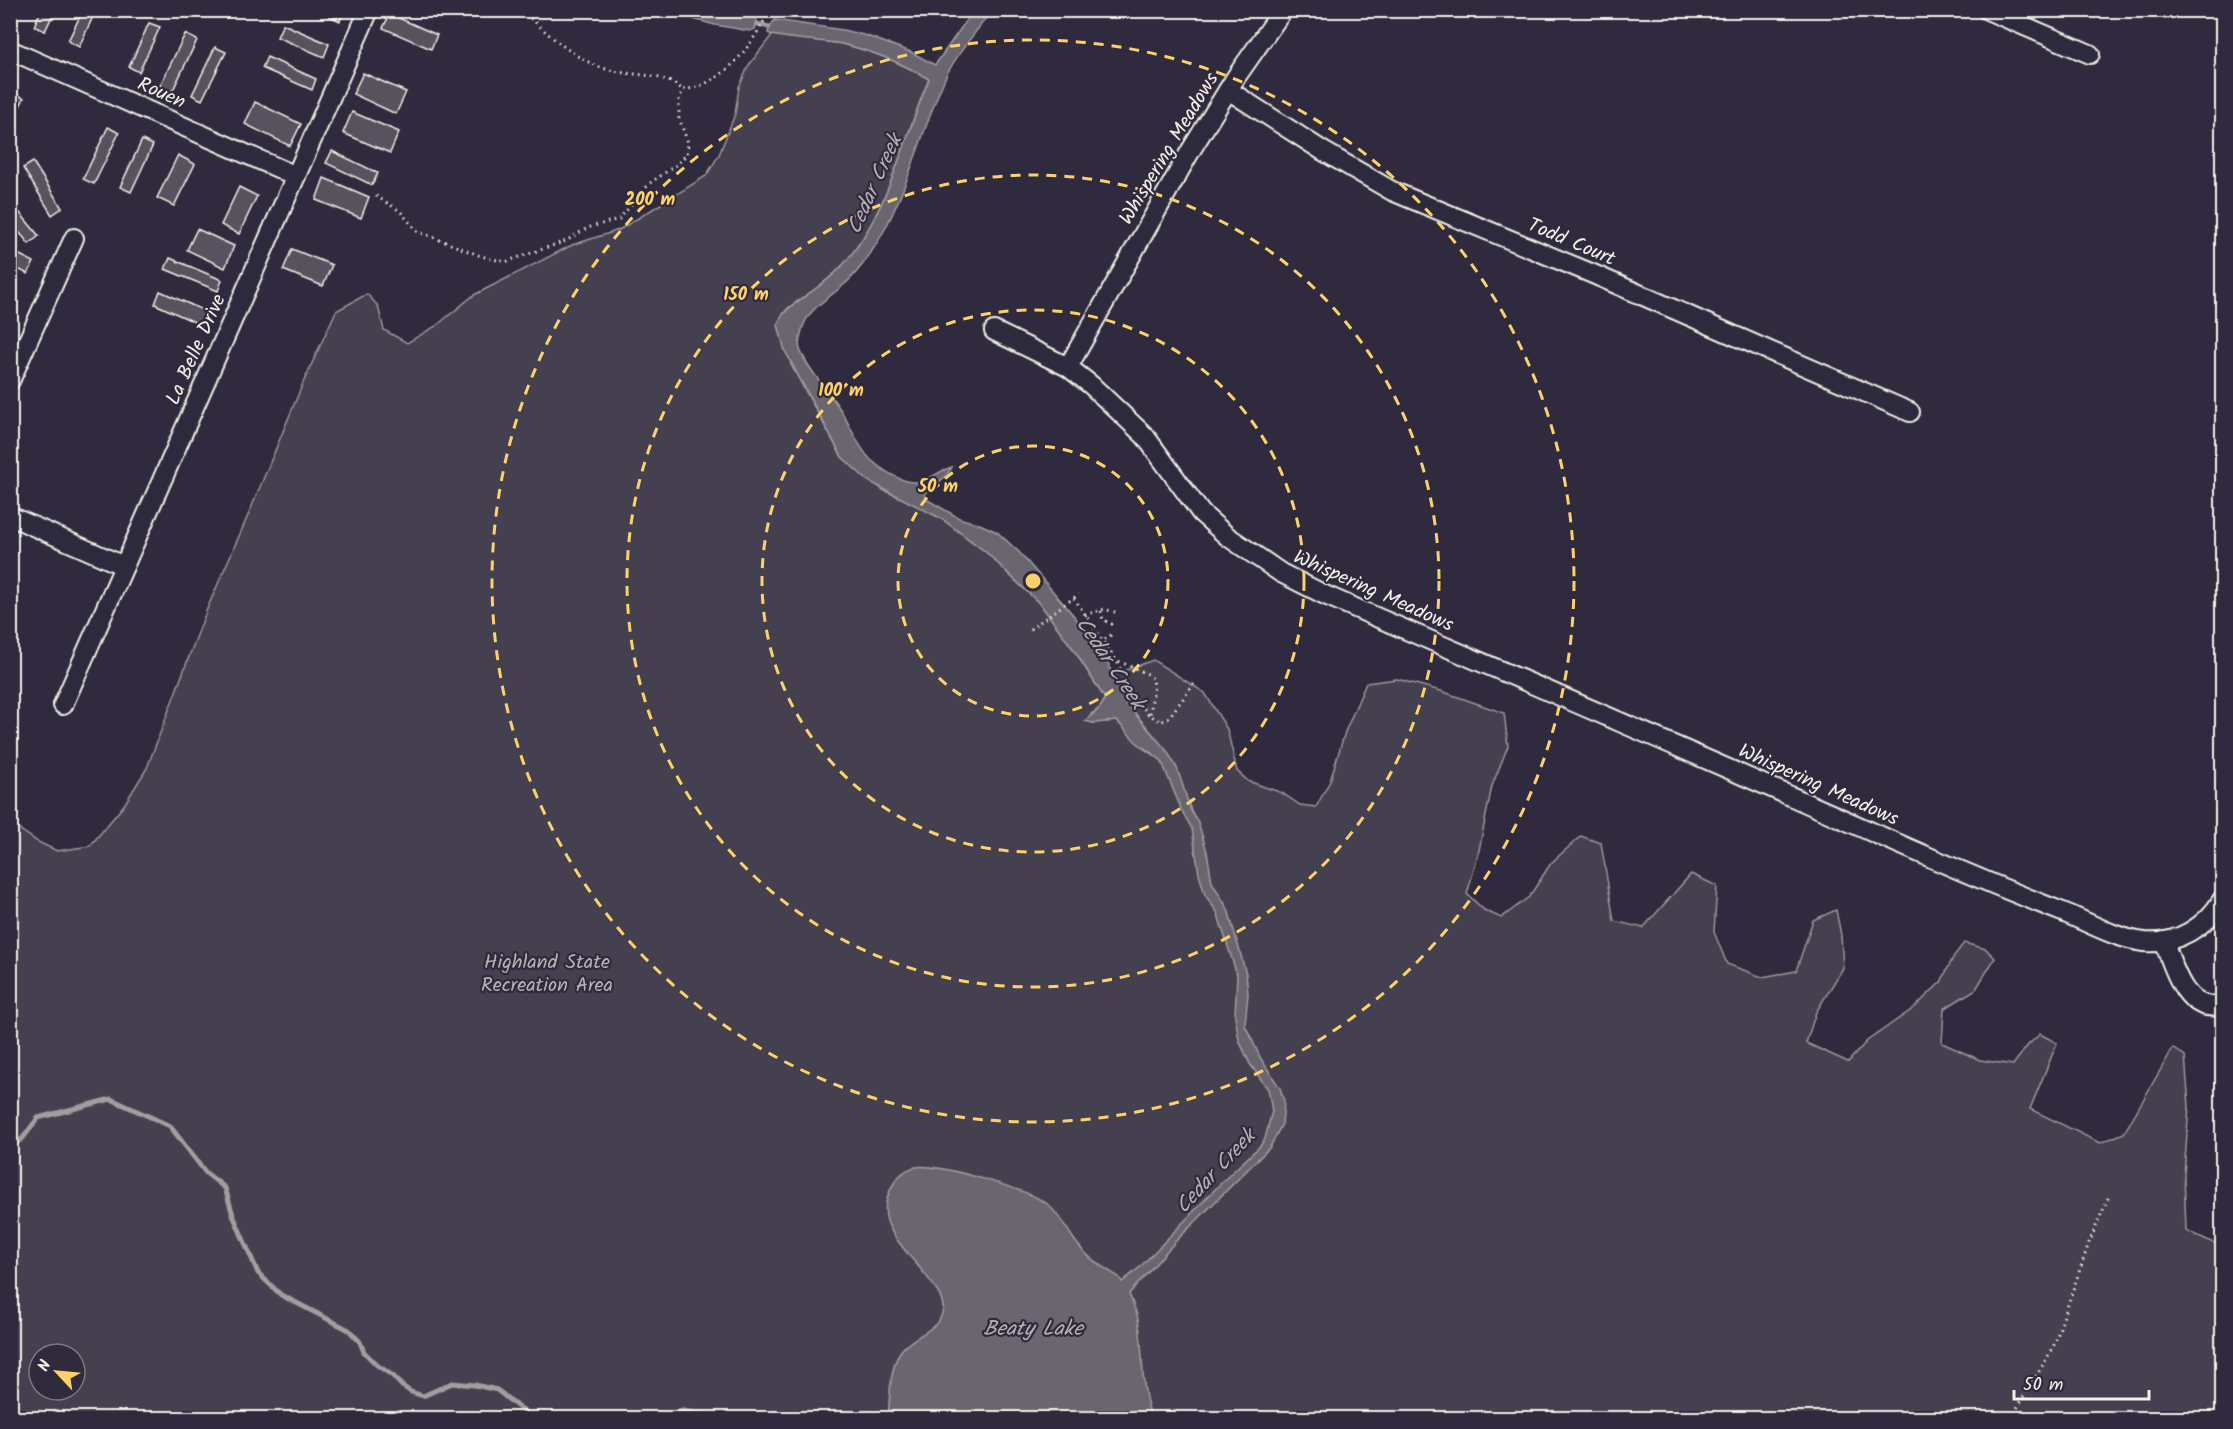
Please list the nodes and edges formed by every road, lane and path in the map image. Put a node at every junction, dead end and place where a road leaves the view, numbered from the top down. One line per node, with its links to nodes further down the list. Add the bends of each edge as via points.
1 (369, 10): 10 (street, La Belle Drive)
2 (522, 10): 8 (path, via 555,41 584,60 606,69 658,77)
3 (770, 10): 8 (path, via 731,68 713,80)
4 (1283, 10): 9 (street, Whispering Meadows)
5 (1987, 10): 7 (street)
6 (10, 50): 10 (street, Rouen)
7 (2090, 54)
8 (683, 90): 11 (path, via 679,118 688,143 687,154 650,183 620,219 586,228 566,241 505,261 481,256 417,231 400,211)
9 (1228, 90): 14 (street, Whispering Meadows); 16 (street, Todd Court, via 1392,191)
10 (296, 176): 18 (street, La Belle Drive)
11 (376, 196)
12 (74, 238): 15 (street)
13 (994, 331): 14 (street)
14 (1068, 367): 34 (street, Whispering Meadows, via 1145,436 1201,513 1281,573 1970,876 2117,937)
15 (10, 381)
16 (1910, 412)
17 (10, 516): 18 (street)
18 (124, 566): 31 (street, La Belle Drive)
19 (1079, 594): 20 (path)
20 (1072, 600): 23 (path); 25 (path)
21 (1101, 611): 22 (path, via 1109,609); 23 (path); 24 (path, via 1103,620)
22 (1118, 614)
23 (1085, 615): 27 (path)
24 (1114, 625)
25 (1030, 629)
26 (1114, 633): 27 (path)
27 (1103, 641): 28 (path); 29 (path)
28 (1095, 646)
29 (1116, 660): 32 (path, via 1132,694); 32 (path, via 1154,679)
30 (1194, 684): 32 (path, via 1169,717 1161,722)
31 (63, 705)
32 (1150, 715)
33 (2219, 912): 34 (street, via 2186,934)
34 (2164, 941): 35 (street, via 2176,977 2194,1001 2213,1008)
35 (2223, 1005)
36 (2109, 1196): 37 (path, via 2053,1348)
37 (2011, 1419)

